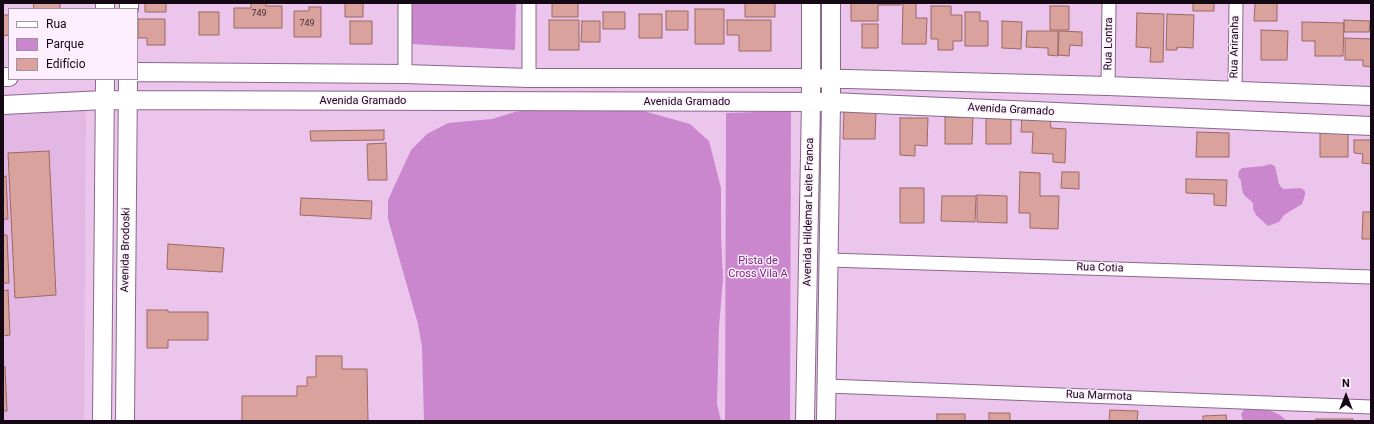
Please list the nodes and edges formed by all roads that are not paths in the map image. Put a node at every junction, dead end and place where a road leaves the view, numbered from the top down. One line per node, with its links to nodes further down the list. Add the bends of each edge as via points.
1 (405, 3): 8 (street)
2 (529, 3): 9 (street)
3 (811, 3): 10 (street, Avenida Hildemar Leite Franca)
4 (831, 3): 13 (street, Avenida Hildemar Leite Franca)
5 (1109, 3): 14 (street, Rua Lontra)
6 (1236, 3): 15 (street, Rua Ariranha)
7 (138, 72): 8 (street)
8 (405, 74): 9 (street)
9 (529, 78): 10 (street)
10 (810, 78): 13 (street); 19 (street, Avenida Hildemar Leite Franca)
11 (104, 80): 17 (street, Avenida Brodoski)
12 (128, 80): 18 (street, Avenida Brodoski)
13 (831, 80): 14 (street); 20 (street, Avenida Hildemar Leite Franca)
14 (1108, 86): 15 (street)
15 (1235, 90): 16 (street)
16 (1371, 96)
17 (104, 100): 18 (street, Avenida Gramado); 21 (street, Avenida Gramado); 27 (street, Avenida Brodoski)
18 (128, 100): 19 (street, Avenida Gramado); 28 (street, Avenida Brodoski)
19 (811, 102): 20 (street, Avenida Gramado); 29 (street, Avenida Hildemar Leite Franca)
20 (831, 102): 22 (street, Avenida Gramado); 23 (street, Avenida Hildemar Leite Franca)
21 (3, 105)
22 (1371, 126)
23 (828, 260): 24 (street, Rua Cotia); 25 (street, Avenida Hildemar Leite Franca)
24 (1371, 276)
25 (827, 386): 26 (street, Rua Marmota); 30 (street, Avenida Hildemar Leite Franca)
26 (1371, 407)
27 (102, 421)
28 (125, 421)
29 (805, 421)
30 (826, 421)

